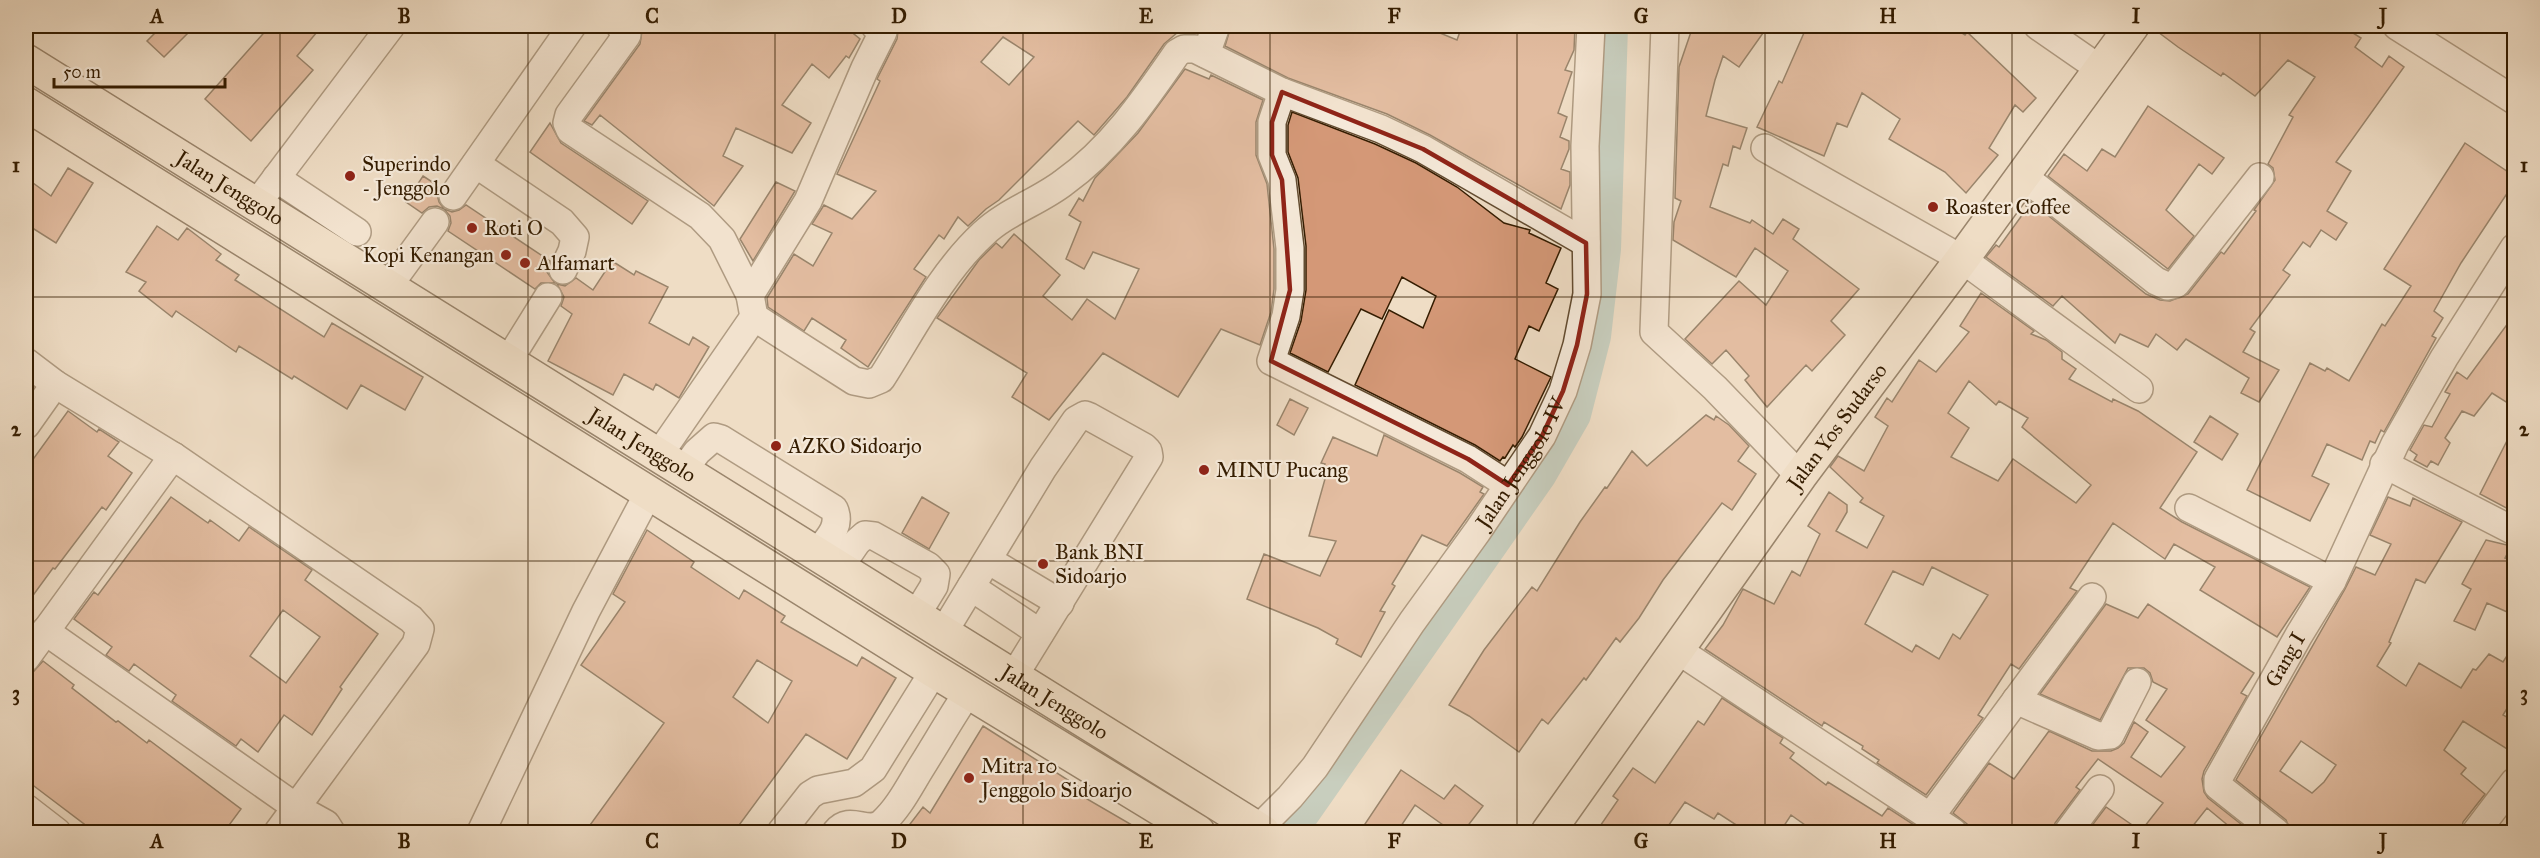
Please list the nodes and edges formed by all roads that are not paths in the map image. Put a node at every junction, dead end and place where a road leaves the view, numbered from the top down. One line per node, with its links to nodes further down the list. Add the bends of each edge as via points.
1 (390, 26): 21 (street)
2 (572, 26): 18 (street)
3 (1215, 26): 11 (street)
4 (1591, 26): 26 (street, Jalan Jenggolo IV, via 1585,146)
5 (1665, 26): 41 (street, via 1654,332)
6 (2038, 26): 13 (street)
7 (2132, 26): 13 (main road, Jalan Yos Sudarso)
8 (2397, 26): 15 (street)
9 (882, 28): 32 (street, via 808,201)
10 (627, 29): 32 (street, via 569,115 570,130 700,216 722,239)
11 (1206, 54): 14 (street); 32 (street, via 1195,49 1177,53 1107,147 1062,184 1018,208 983,234 948,274 880,379 869,384 854,381)
12 (26, 62): 23 (main road, Jalan Jenggolo)
13 (2100, 69): 19 (main road, Jalan Yos Sudarso)
14 (1282, 92): 26 (street, via 1423,149); 42 (street, via 1272,122 1272,155 1282,180 1290,248 1290,290 1286,316 1268,368 1468,459)
15 (2514, 100)
16 (26, 104): 43 (main road, Jalan Jenggolo)
17 (1765, 148): 28 (street)
18 (476, 164): 22 (street); 29 (street, via 570,229 575,237)
19 (2023, 176): 20 (street, via 2167,286 2176,284); 28 (main road, Jalan Yos Sudarso)
20 (2260, 177)
21 (276, 178): 23 (street); 25 (street)
22 (453, 196)
23 (255, 206): 30 (main road, Jalan Jenggolo)
24 (435, 222): 30 (street)
25 (357, 232)
26 (1586, 243): 42 (street, Jalan Jenggolo IV, via 1587,294 1563,391 1542,436)
27 (2514, 248): 40 (street, Gang I, via 2444,358)
28 (1962, 259): 36 (street); 41 (main road, Jalan Yos Sudarso)
29 (563, 270)
30 (387, 288): 34 (main road, Jalan Jenggolo)
31 (548, 297): 34 (street)
32 (752, 306): 39 (street)
33 (26, 362): 35 (street)
34 (507, 363): 39 (main road, Jalan Jenggolo)
35 (55, 384): 37 (street); 38 (street)
36 (2139, 388)
37 (26, 425)
38 (173, 456): 53 (street); 68 (street, via 411,619 420,630 416,644)
39 (670, 464): 47 (main road, Jalan Jenggolo); 47 (street, via 697,452 714,437 731,445 834,509 838,518)
40 (2384, 464): 45 (street); 48 (street, Gang I)
41 (1800, 476): 56 (main road, Jalan Yos Sudarso)
42 (1508, 485): 70 (street, Jalan Jenggolo IV, via 1315,767)
43 (649, 492): 58 (main road, Jalan Jenggolo); 74 (street, via 586,611)
44 (2190, 508): 48 (street)
45 (2514, 531)
46 (988, 560): 49 (street); 51 (street); 51 (street, via 1076,420 1085,415 1144,447 1149,457)
47 (828, 561): 52 (main road, Jalan Jenggolo); 52 (street, via 865,535 874,536 928,566 936,574 934,586)
48 (2332, 581): 81 (street, Gang I, via 2217,782)
49 (971, 587): 54 (street); 55 (street)
50 (2092, 597): 62 (street)
51 (1060, 603): 55 (street)
52 (915, 617): 54 (main road, Jalan Jenggolo)
53 (45, 630): 57 (street); 68 (street)
54 (943, 633): 59 (main road, Jalan Jenggolo)
55 (1040, 633): 59 (street)
56 (1676, 649): 69 (street); 78 (main road, Jalan Yos Sudarso)
57 (26, 658)
58 (934, 671): 61 (main road, Jalan Jenggolo); 63 (street)
59 (1014, 676): 70 (main road, Jalan Jenggolo)
60 (2137, 682): 62 (street, via 2106,736)
61 (968, 692): 66 (street); 77 (main road, Jalan Jenggolo)
62 (2016, 700): 69 (street)
63 (873, 769): 66 (street); 75 (street, via 854,783 810,795)
64 (2514, 782): 82 (street)
65 (2100, 789): 80 (street)
66 (906, 793): 76 (street, via 876,826 847,824)
67 (26, 808): 71 (street)
68 (297, 808): 72 (street); 73 (street, via 326,824)
69 (1930, 816): 79 (street)
70 (1258, 831)
71 (57, 832)
72 (278, 832)
73 (331, 832)
74 (481, 832)
75 (781, 832)
76 (836, 832)
77 (1198, 832)
78 (1548, 832)
79 (1953, 832)
80 (2068, 832)
81 (2276, 832)
82 (2476, 832)

